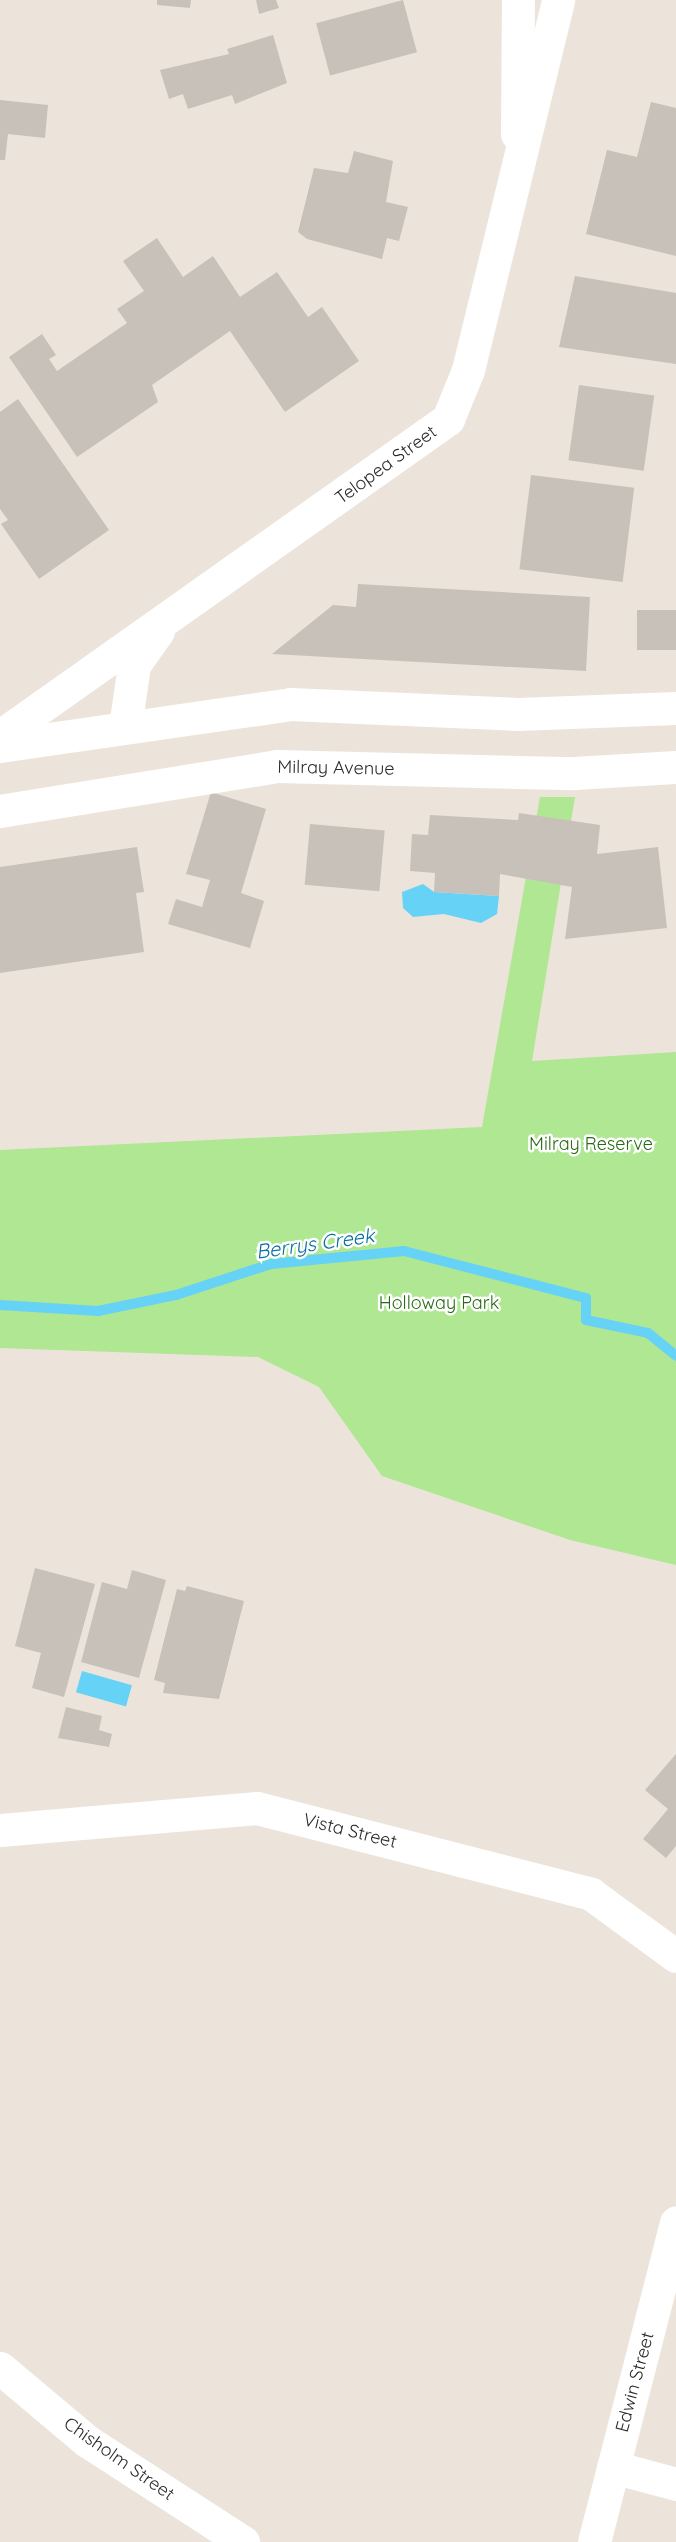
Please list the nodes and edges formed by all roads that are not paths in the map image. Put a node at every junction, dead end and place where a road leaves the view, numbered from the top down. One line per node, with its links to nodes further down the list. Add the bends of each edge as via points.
1 (518, 0): 3 (street, Telopea Street)
2 (558, 0): 3 (street, Telopea Street)
3 (510, 204): 4 (street, Telopea Street, via 468,370 448,419)
4 (168, 618): 6 (street, Telopea Street, via 134,665); 7 (street, Telopea Street)
5 (676, 708): 6 (street, via 518,714 290,704)
6 (125, 727): 7 (street)
7 (4, 746)
8 (676, 767): 9 (street, Milray Avenue, via 574,773 277,766)
9 (0, 811)
10 (0, 1830): 11 (street, Vista Street, via 257,1808 591,1894)
11 (676, 1956)
12 (676, 2222): 14 (street, Edwin Street)
13 (0, 2368): 16 (street, Chisholm Street, via 87,2441)
14 (612, 2467): 15 (street); 17 (street, Edwin Street)
15 (676, 2484)
16 (243, 2542)
17 (594, 2542)

